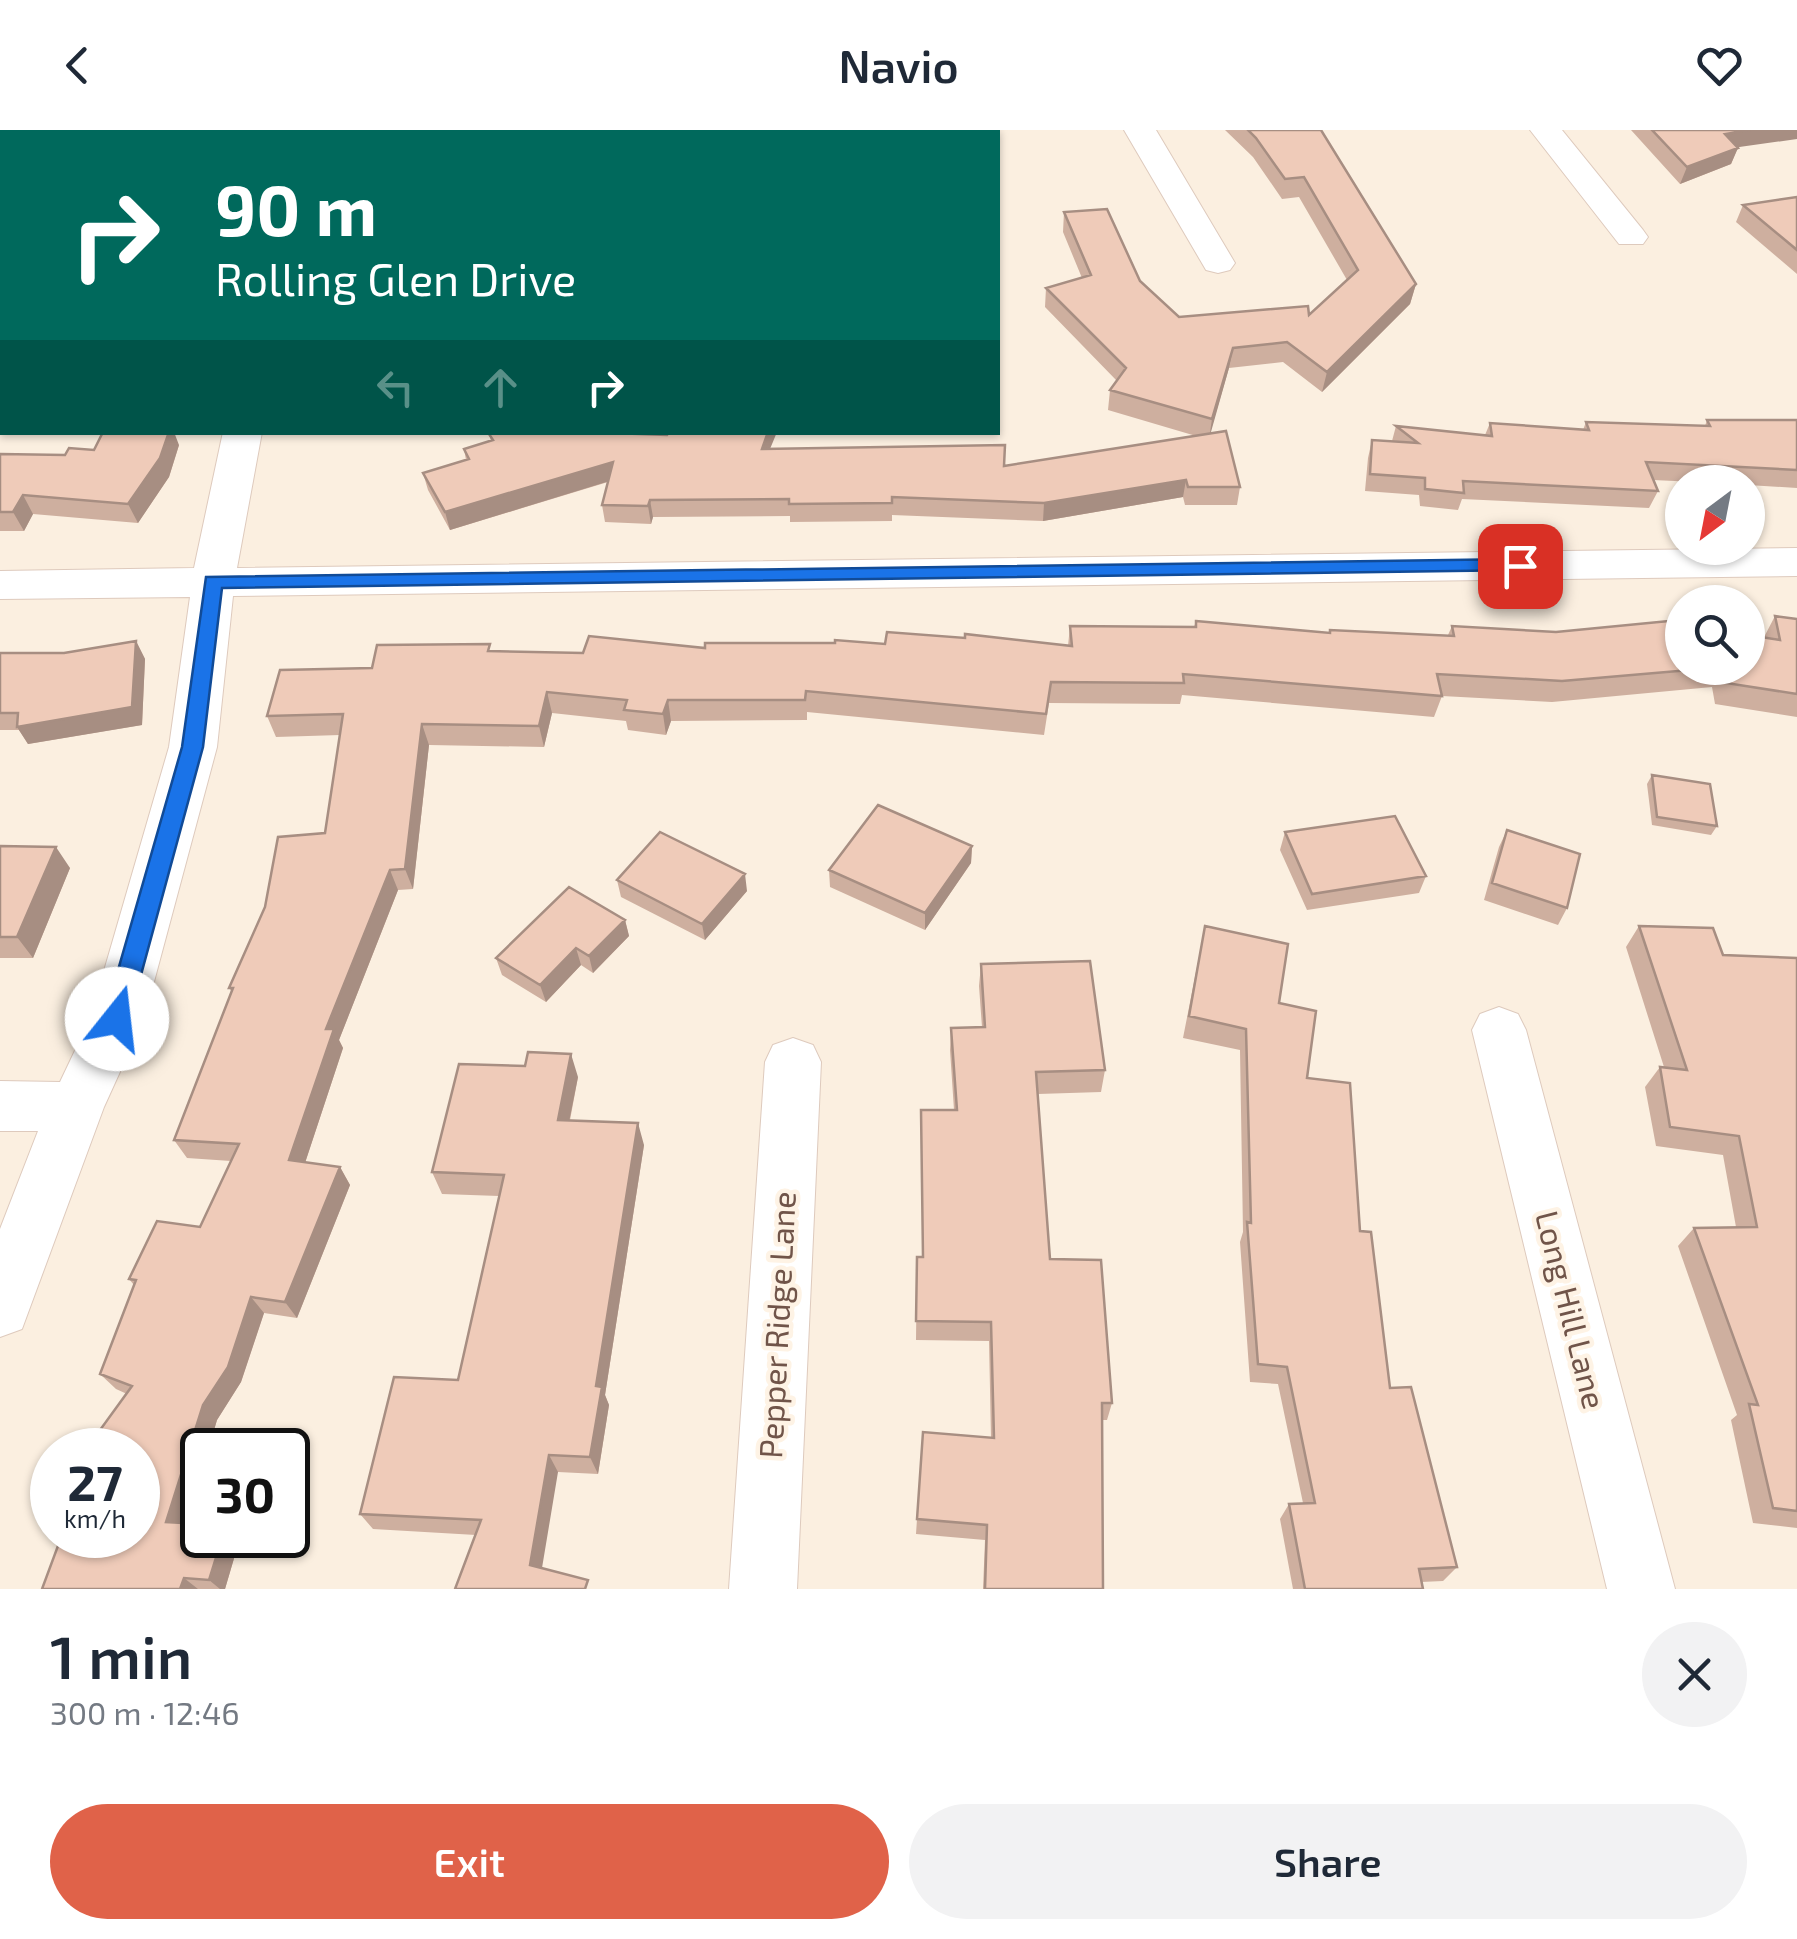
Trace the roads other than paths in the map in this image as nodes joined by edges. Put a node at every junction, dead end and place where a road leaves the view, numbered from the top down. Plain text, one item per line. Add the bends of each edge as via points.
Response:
1 (1140, 130) edge
2 (1546, 130) edge
3 (1632, 237) dead end
4 (1218, 264) dead end
5 (242, 435) edge
6 (1797, 562) edge
7 (213, 582) junction
8 (0, 585) edge
9 (1499, 1030) dead end
10 (793, 1062) dead end
11 (0, 1106) edge
12 (76, 1107) junction
13 (0, 1308) edge
14 (764, 1589) edge
15 (1641, 1589) edge

1 - 4 street
2 - 3 street
5 - 7 street
6 - 7 street
7 - 8 street
7 - 12 street via 193,747 117,1019
9 - 15 street, Long Hill Lane
10 - 14 street, Pepper Ridge Lane
11 - 12 street
12 - 13 street

